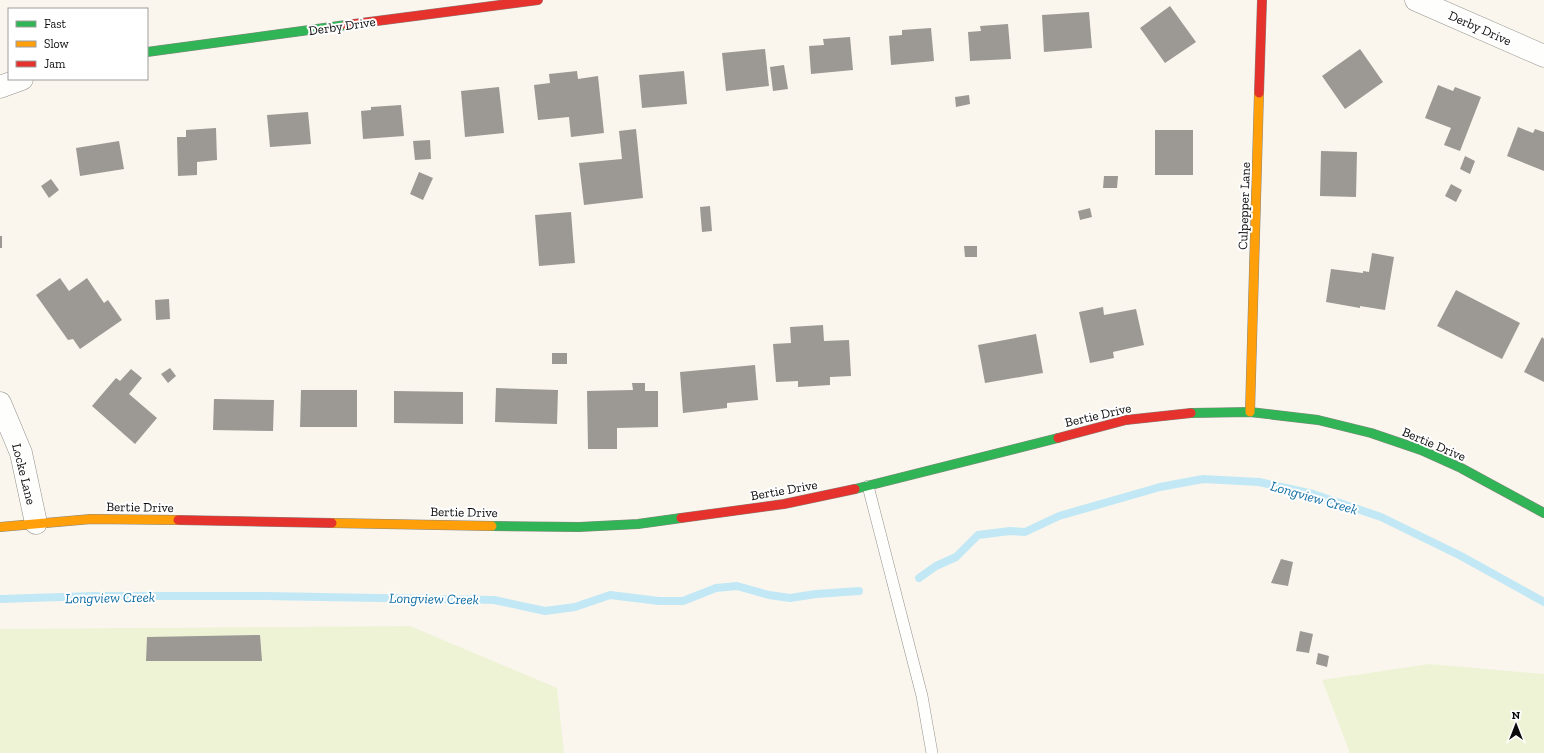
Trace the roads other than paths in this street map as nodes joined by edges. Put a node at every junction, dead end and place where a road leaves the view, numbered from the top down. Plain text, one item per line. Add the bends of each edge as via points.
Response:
1 (538, 0) edge
2 (1262, 0) edge
3 (1416, 0) edge
4 (148, 52) edge
5 (1544, 56) edge
6 (19, 80) edge
7 (0, 87) edge
8 (0, 403) edge
9 (1250, 412) junction
10 (868, 486) junction
11 (1544, 513) edge
12 (36, 523) junction
13 (0, 528) edge
14 (932, 753) edge

1 - 4 street, Derby Drive
2 - 9 street, Culpepper Lane
3 - 5 street, Derby Drive
6 - 7 street
8 - 12 street, Locke Lane via 21,453
9 - 10 street, Bertie Drive via 1181,413 1126,420
9 - 11 street, Bertie Drive via 1318,420 1371,433 1461,468
10 - 12 street, Bertie Drive via 784,504 699,517 579,527 91,519
10 - 14 lane via 922,696
12 - 13 street, Bertie Drive

